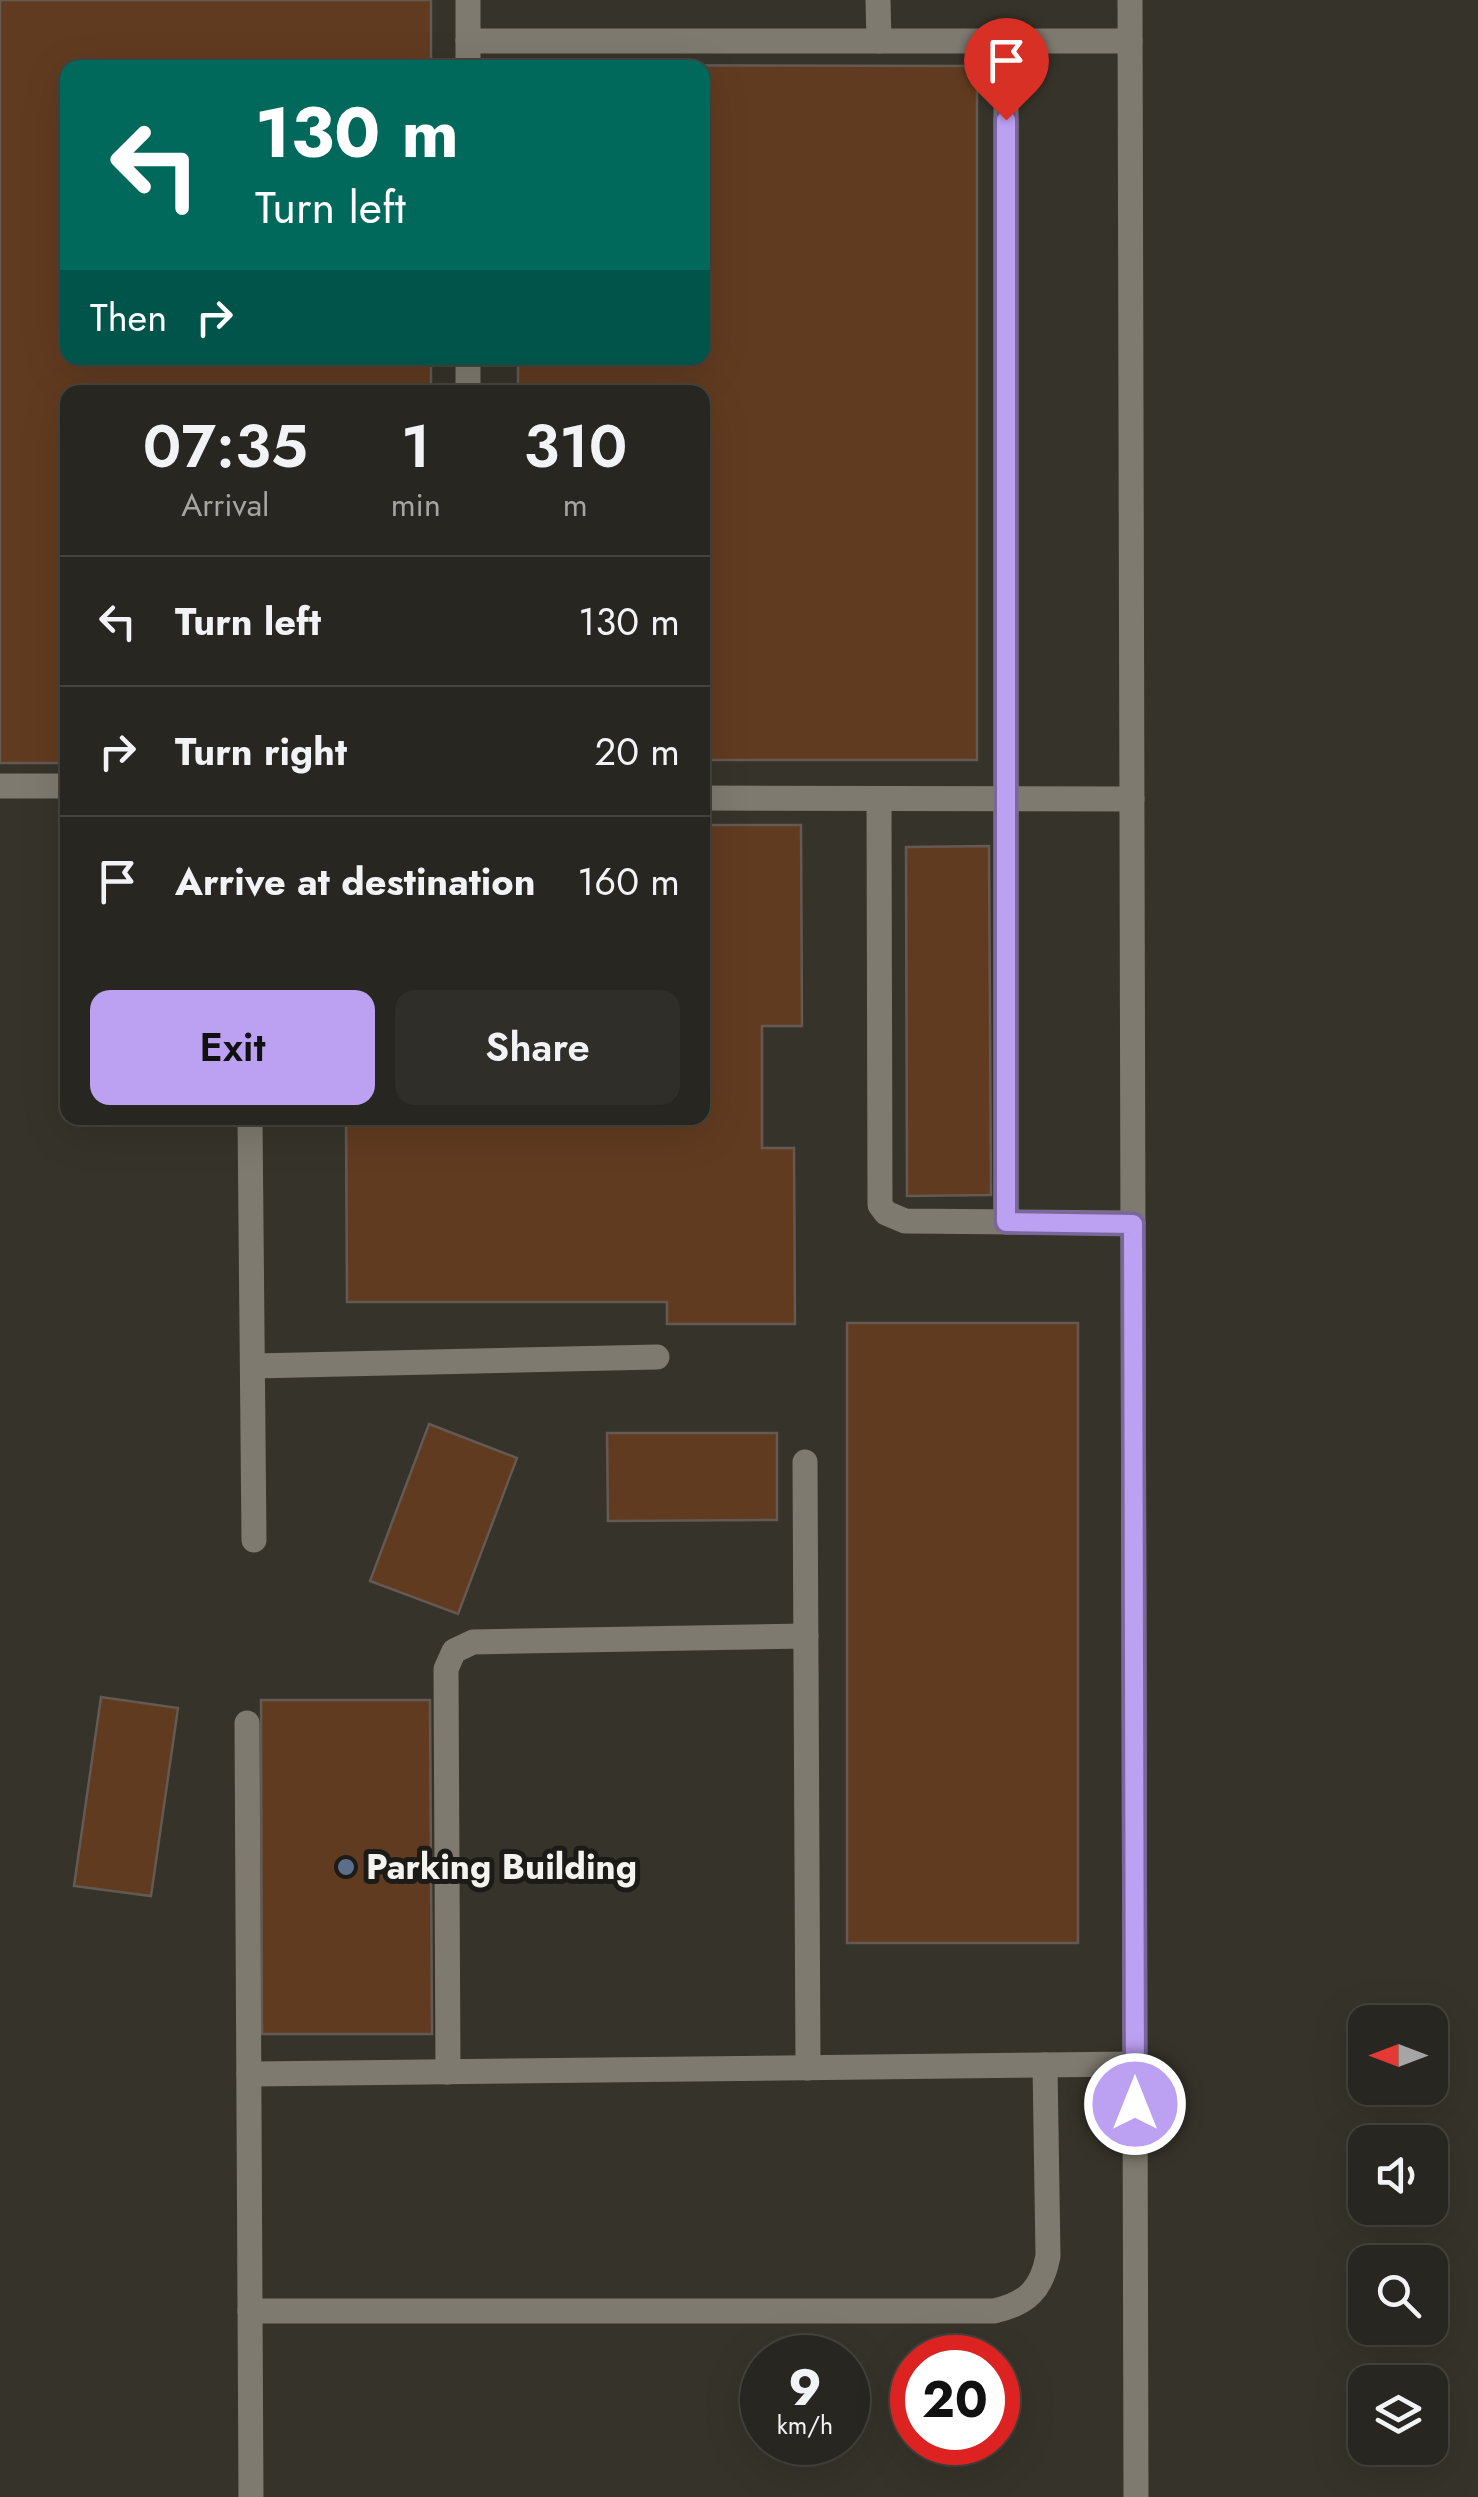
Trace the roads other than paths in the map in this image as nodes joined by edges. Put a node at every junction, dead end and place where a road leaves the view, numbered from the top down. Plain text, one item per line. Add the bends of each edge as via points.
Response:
1 (468, 0) edge
2 (878, 0) edge
3 (1130, 0) edge
4 (468, 40) junction
5 (879, 40) junction
6 (1006, 40) junction
7 (1130, 41) junction
8 (468, 60) edge
9 (0, 786) edge
10 (60, 786) edge
11 (710, 798) edge
12 (879, 799) junction
13 (1005, 799) junction
14 (1132, 799) junction
15 (250, 1125) edge
16 (1006, 1222) junction
17 (1133, 1224) junction
18 (657, 1358) dead end
19 (253, 1366) junction
20 (805, 1462) dead end
21 (254, 1540) dead end
22 (806, 1636) junction
23 (247, 1723) dead end
24 (1135, 2064) junction
25 (1046, 2065) junction
26 (808, 2068) junction
27 (448, 2072) junction
28 (249, 2074) junction
29 (250, 2311) junction
30 (251, 2497) edge
31 (1136, 2497) edge

1 - 4 lane
2 - 5 lane
3 - 7 lane
4 - 5 lane
4 - 8 lane
5 - 6 lane
6 - 7 lane
6 - 13 lane
7 - 14 lane
9 - 10 lane
11 - 12 lane
12 - 13 lane
12 - 16 lane via 880,1205 905,1221
13 - 14 lane
13 - 16 lane
14 - 17 lane
15 - 19 lane
16 - 17 lane
17 - 24 lane
18 - 19 lane
19 - 21 lane
20 - 22 lane
22 - 26 lane
22 - 27 lane via 472,1642 454,1650 446,1669
23 - 28 lane
24 - 25 lane
24 - 31 lane
25 - 26 lane
25 - 29 lane via 1048,2256 1044,2277 1015,2307
26 - 27 lane
27 - 28 lane
28 - 29 lane
29 - 30 lane

